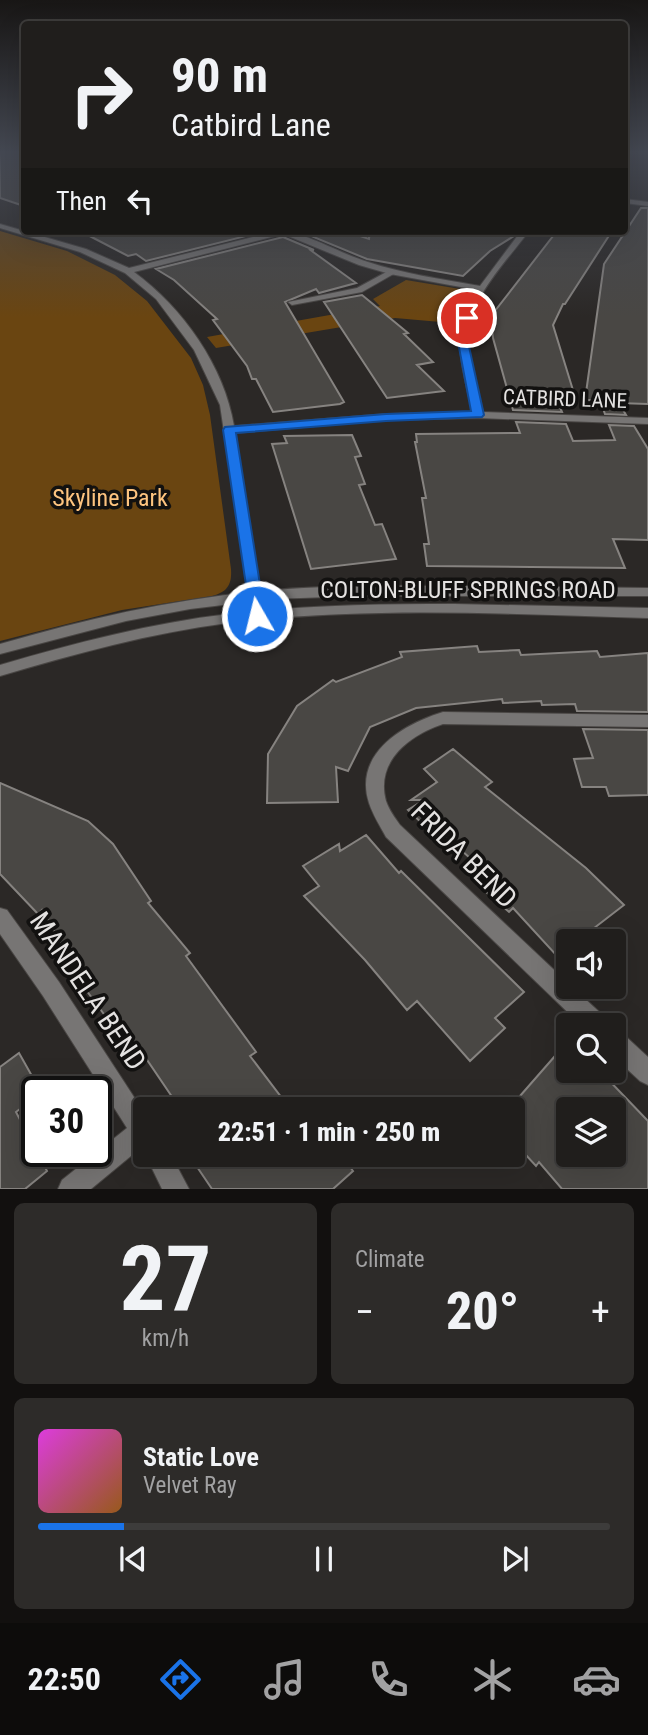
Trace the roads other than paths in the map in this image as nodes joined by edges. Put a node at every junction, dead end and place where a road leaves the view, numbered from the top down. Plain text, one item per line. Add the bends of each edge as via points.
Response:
1 (0, 226) edge
2 (21, 232) edge
3 (32, 235) edge
4 (268, 235) edge
5 (295, 235) edge
6 (522, 235) edge
7 (128, 271) junction
8 (393, 272) junction
9 (483, 289) junction
10 (292, 302) dead end
11 (478, 415) junction
12 (648, 421) edge
13 (230, 430) junction
14 (648, 592) edge
15 (254, 596) junction
16 (648, 612) edge
17 (257, 616) junction
18 (0, 649) edge
19 (0, 671) edge
20 (648, 720) edge
21 (0, 917) edge
22 (584, 1013) edge
23 (626, 1052) edge
24 (648, 1073) edge
25 (133, 1116) edge
26 (133, 1141) edge
27 (163, 1167) edge
28 (71, 1189) edge
29 (176, 1189) edge

1 - 2 street
3 - 7 street
4 - 7 street
5 - 8 street
6 - 9 street
7 - 13 street via 175,317 203,355 217,380
8 - 9 street
8 - 10 street via 359,290
9 - 11 street via 467,318 463,342
11 - 12 street, CATBIRD LANE
11 - 13 street, CATBIRD LANE via 386,417
13 - 15 street
14 - 15 street, COLTON-BLUFF SPRINGS ROAD via 469,590
15 - 17 street
15 - 18 street, COLTON-BLUFF SPRINGS ROAD via 159,610
16 - 17 street, COLTON-BLUFF SPRINGS ROAD via 382,609
17 - 19 street, COLTON-BLUFF SPRINGS ROAD via 75,648
20 - 22 street, FRIDA BEND via 443,718 419,724 402,735 384,752 376,780 379,806 393,831
21 - 25 street, MANDELA BEND
23 - 24 street
26 - 28 street
27 - 29 street

